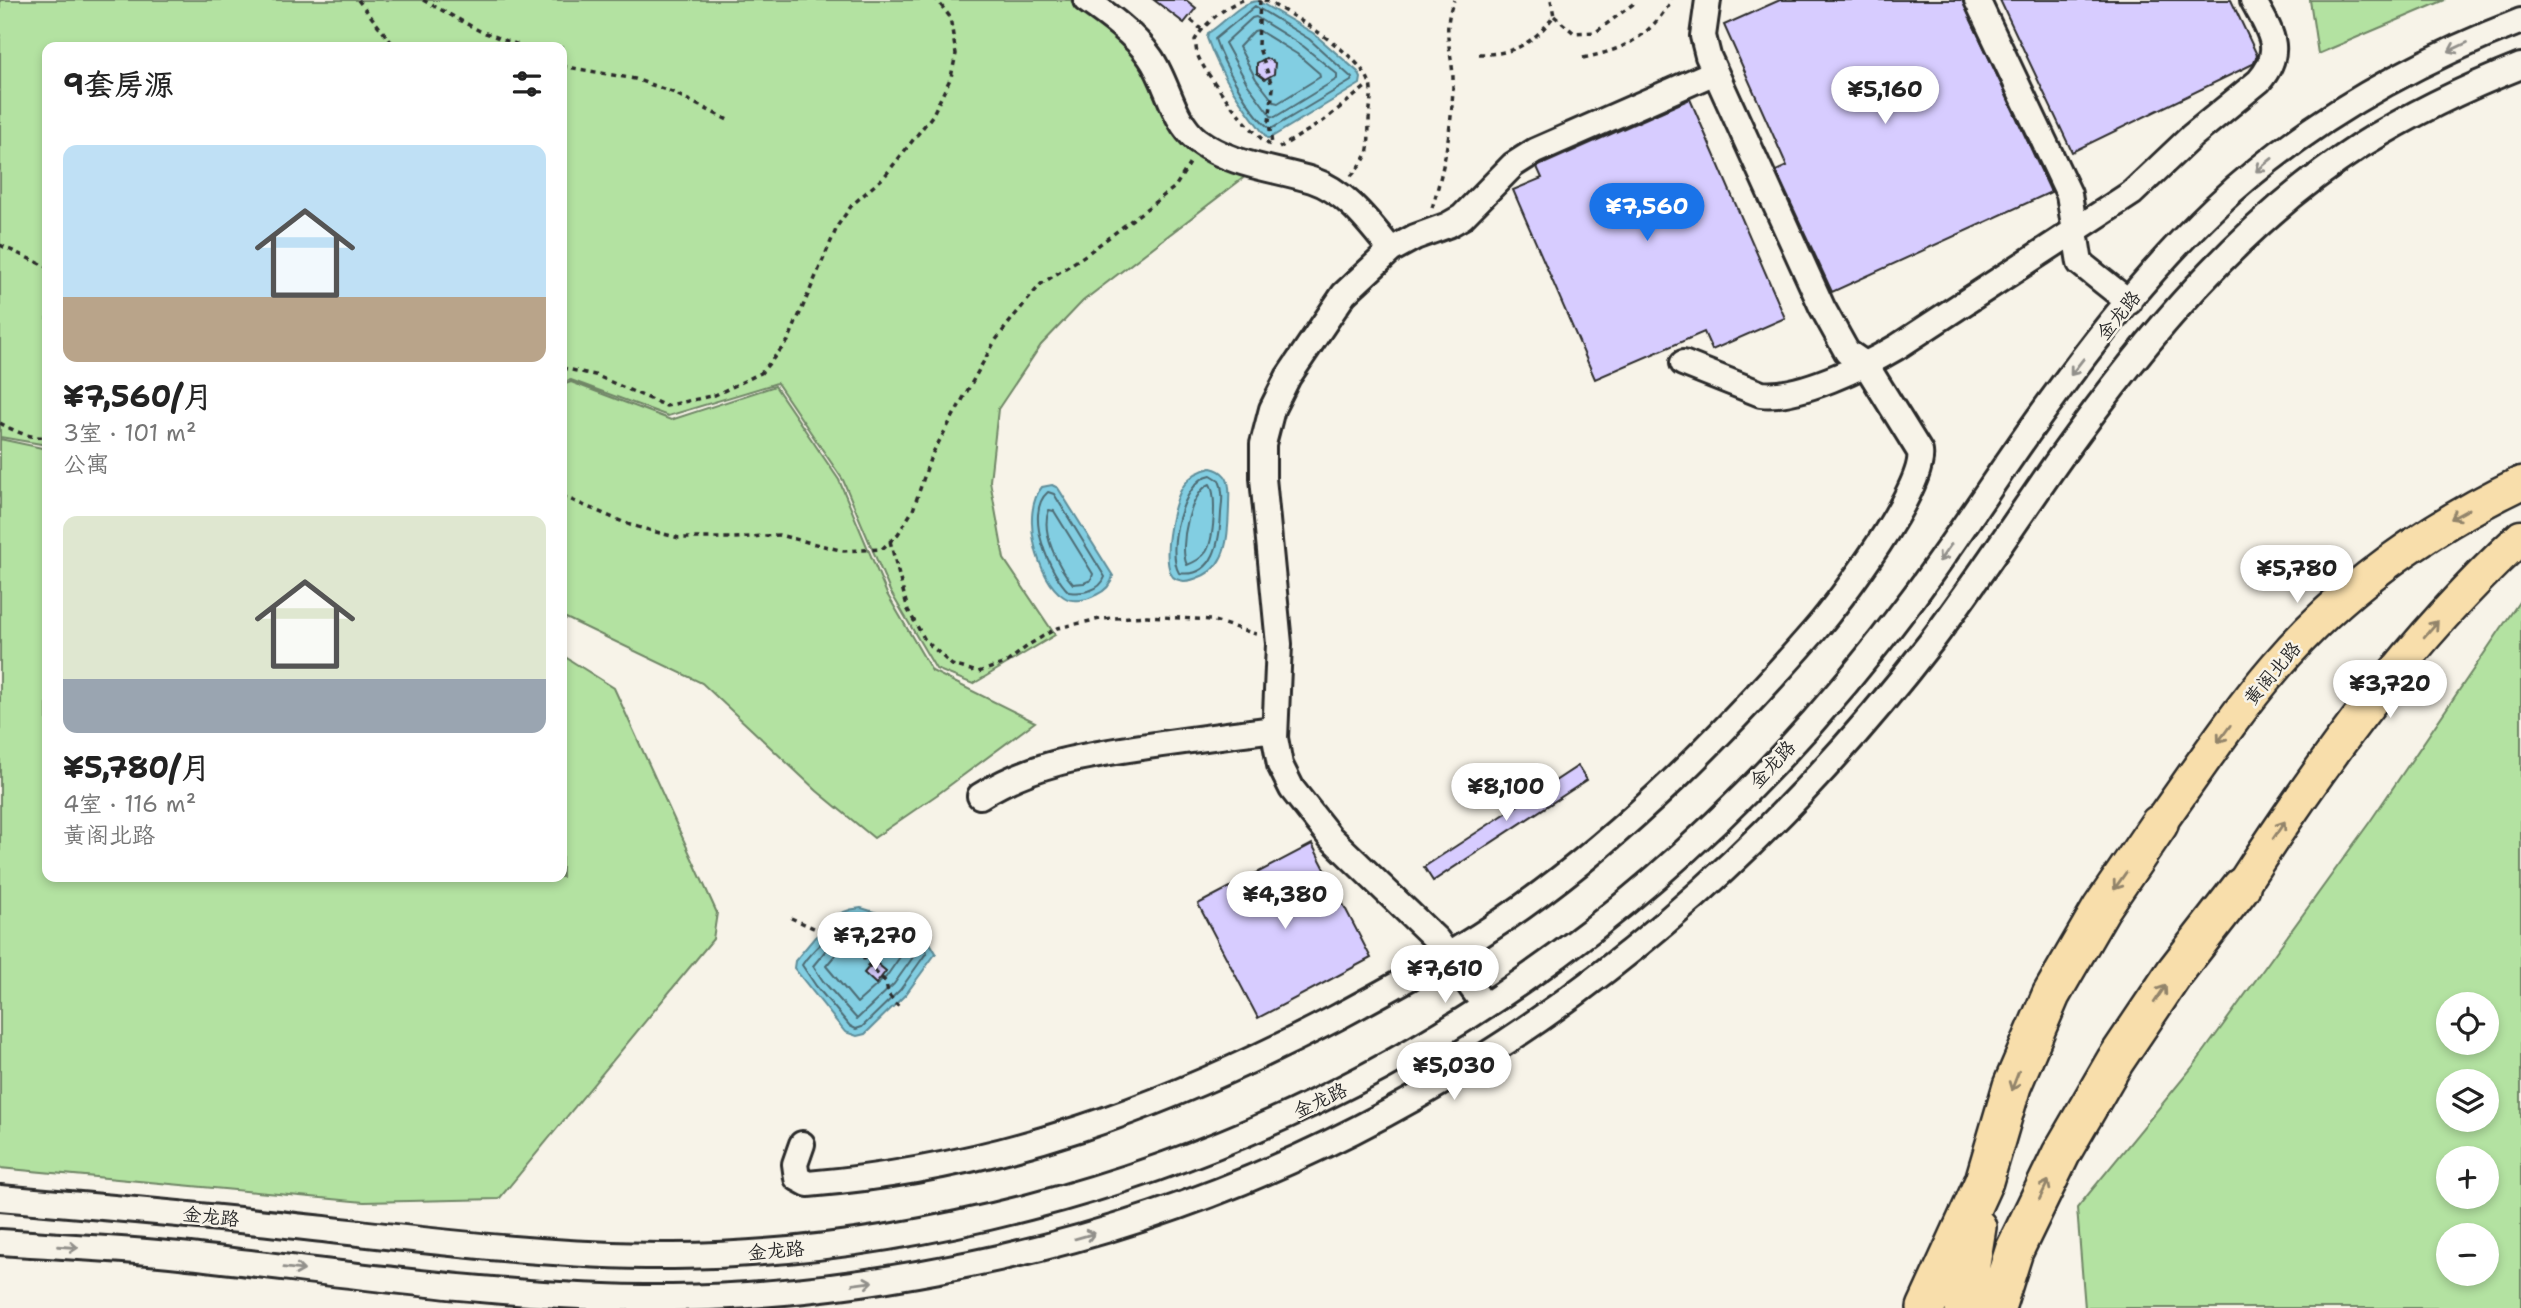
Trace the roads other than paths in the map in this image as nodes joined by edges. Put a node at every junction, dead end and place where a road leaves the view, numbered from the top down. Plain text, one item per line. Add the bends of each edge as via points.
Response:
1 (1086, 0) edge
2 (1708, 0) edge
3 (1977, 0) edge
4 (2253, 0) edge
5 (2521, 21) edge
6 (2521, 66) edge
7 (1716, 72) junction
8 (2074, 231) junction
9 (1391, 250) junction
10 (2129, 302) junction
11 (1683, 363) dead end
12 (1866, 365) junction
13 (2521, 483) edge
14 (2521, 537) edge
15 (1275, 729) junction
16 (980, 796) dead end
17 (2159, 824) joint
18 (2241, 887) joint
19 (1449, 954) junction
20 (1485, 1006) junction
21 (802, 1144) dead end
22 (1984, 1181) junction
23 (0, 1198) edge
24 (0, 1242) edge
25 (2014, 1251) junction
26 (1926, 1308) edge
27 (1964, 1308) edge
28 (1996, 1308) edge
29 (2019, 1308) edge

1 - 9 street via 1150,57 1183,124 1198,140 1249,166 1314,180 1337,193
2 - 7 street via 1703,36
3 - 8 street via 2069,194
4 - 8 street via 2272,36 2273,59 2267,71 2132,193
5 -> 10 street, 金龙路 via 2399,75 2303,135 2215,207
24 -> 6 street via 168,1254 553,1295 739,1296 870,1283 1049,1246 1183,1204 1312,1152 1497,1049 1662,927 1765,832 1902,678 2103,400 2218,264 2298,191 2357,148 2420,111
7 - 9 street via 1535,151 1513,165 1462,217
7 - 12 street via 1822,307 1847,352
8 - 10 street via 2080,263
8 - 12 street
9 - 15 street via 1344,294 1325,319 1288,377 1266,426 1263,478 1279,644
10 -> 20 street, 金龙路 via 2048,404 1911,601 1782,754 1636,895
11 - 12 street via 1774,396
12 - 19 street via 1921,460 1902,503 1859,574 1781,669 1661,792 1523,906
13 -> 17 main road, 黄阁北路 via 2410,546 2365,579 2307,632 2249,699
18 -> 14 main road via 2400,665 2486,568
15 - 16 street via 1080,756 1026,771
15 - 19 street via 1280,765 1308,811
17 -> 22 highway via 2101,909 2051,995 2012,1086
25 -> 18 highway via 2061,1154 2115,1061 2175,972
19 - 20 street
19 - 21 street via 1374,998 1224,1073 1147,1106 1045,1141 896,1175 808,1184 794,1172
20 - 23 street, 金龙路 via 1355,1084 1167,1166 988,1218 863,1241 734,1254 614,1255 444,1243 176,1212
22 - 26 highway
22 - 27 highway
25 - 28 highway
25 - 29 highway

